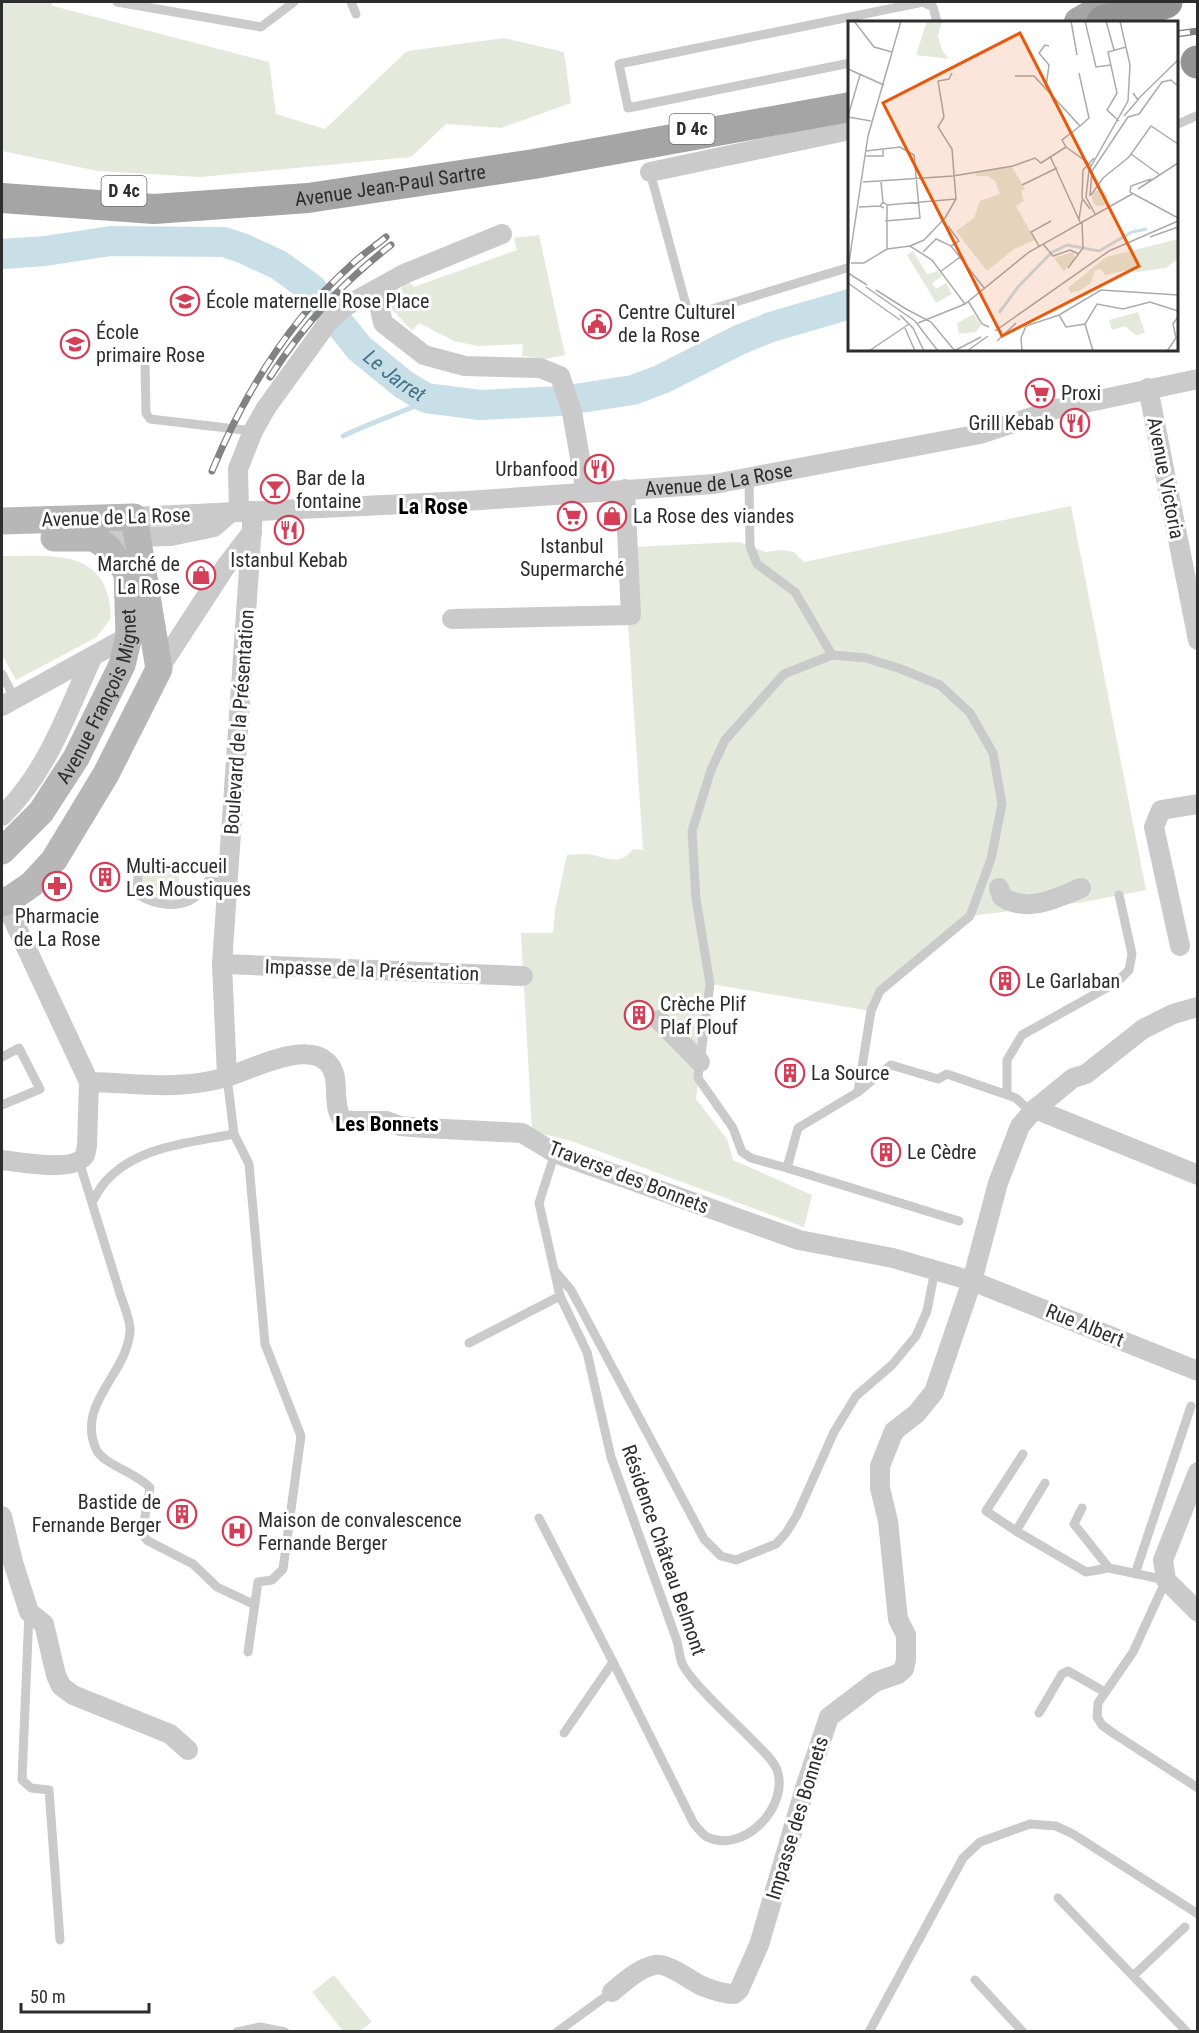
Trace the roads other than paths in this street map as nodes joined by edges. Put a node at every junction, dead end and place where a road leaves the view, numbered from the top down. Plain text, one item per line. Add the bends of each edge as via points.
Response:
1 (117, 2) edge
2 (294, 2) edge
3 (351, 2) edge
4 (1114, 2) edge
5 (1166, 2) edge
6 (356, 14) dead end
7 (937, 21) edge
8 (1081, 21) edge
9 (1106, 21) edge
10 (848, 63) edge
11 (1197, 63) edge
12 (1178, 65) edge
13 (848, 94) edge
14 (848, 107) edge
15 (1197, 115) edge
16 (1178, 124) edge
17 (848, 130) edge
18 (534, 164) junction
19 (650, 172) joint
20 (2, 179) edge
21 (2, 198) edge
22 (247, 202) junction
23 (502, 234) dead end
24 (848, 267) edge
25 (376, 290) junction
26 (144, 364) dead end
27 (1197, 379) edge
28 (1148, 388) junction
29 (253, 431) junction
30 (749, 478) junction
31 (625, 489) junction
32 (586, 493) junction
33 (241, 511) junction
34 (2, 521) edge
35 (131, 527) junction
36 (214, 527) junction
37 (252, 532) junction
38 (171, 536) junction
39 (94, 537) junction
40 (2, 539) edge
41 (239, 549) junction
42 (135, 570) junction
43 (452, 619) dead end
44 (129, 636) junction
45 (1197, 640) edge
46 (832, 655) junction
47 (92, 658) junction
48 (159, 669) junction
49 (2, 674) edge
50 (8, 702) edge
51 (1197, 804) edge
52 (2, 816) edge
53 (2, 851) edge
54 (138, 874) dead end
55 (228, 883) junction
56 (999, 888) dead end
57 (1081, 888) dead end
58 (1119, 895) dead end
59 (6, 909) edge
60 (1180, 946) dead end
61 (222, 964) junction
62 (523, 976) dead end
63 (1197, 1006) edge
64 (659, 1020) dead end
65 (2, 1057) edge
66 (700, 1062) junction
67 (227, 1077) junction
68 (89, 1082) junction
69 (858, 1092) junction
70 (1007, 1095) junction
71 (2, 1105) edge
72 (1033, 1111) junction
73 (234, 1134) junction
74 (555, 1153) junction
75 (2, 1160) edge
76 (79, 1161) junction
77 (787, 1168) junction
78 (1197, 1175) edge
79 (92, 1202) junction
80 (959, 1221) dead end
81 (554, 1269) junction
82 (935, 1270) junction
83 (972, 1281) junction
84 (560, 1296) junction
85 (469, 1343) dead end
86 (1197, 1371) edge
87 (1191, 1406) dead end
88 (1023, 1454) dead end
89 (1197, 1472) edge
90 (1045, 1483) dead end
91 (1082, 1508) dead end
92 (2, 1516) edge
93 (539, 1518) dead end
94 (1016, 1531) junction
95 (1109, 1568) junction
96 (7, 1569) edge
97 (1135, 1574) junction
98 (1166, 1580) junction
99 (255, 1605) junction
100 (29, 1612) junction
101 (1197, 1612) edge
102 (248, 1652) dead end
103 (613, 1662) junction
104 (1105, 1692) junction
105 (1039, 1713) dead end
106 (564, 1733) dead end
107 (188, 1750) dead end
108 (1197, 1788) edge
109 (1058, 1898) dead end
110 (1197, 1914) edge
111 (1185, 1927) dead end
112 (60, 1940) dead end
113 (1133, 1976) junction
114 (975, 1980) dead end
115 (612, 1992) joint
116 (237, 2031) edge
117 (285, 2031) edge
118 (557, 2031) edge
119 (869, 2031) edge
120 (1023, 2031) edge
121 (1187, 2031) edge

1 - 2 lane via 261,27
3 - 6 lane
4 - 8 main road
5 - 9 highway
7 - 10 lane via 933,7 923,2 620,64 628,108
11 - 12 main road
13 - 18 main road, Avenue Jean-Paul Sartre / D 4c
14 - 18 main road, Avenue Jean-Paul Sartre / D 4c
15 - 16 lane
17 - 19 street
18 - 22 main road, Avenue Jean-Paul Sartre / D 4c via 308,198
19 - 24 lane via 689,316
20 - 22 main road, Avenue Jean-Paul Sartre / D 4c
21 - 22 main road, Avenue Jean-Paul Sartre / D 4c via 154,209
23 - 25 street, Boulevard de la Présentation via 404,274
25 - 29 street, Boulevard de la Présentation via 346,306 329,321
25 - 32 street via 383,323 424,355 465,366 540,368 562,383 572,412
26 - 29 lane via 146,413 150,420
27 - 28 street, Avenue de La Rose
28 - 30 street, Avenue de La Rose via 1056,409 980,434
28 - 45 street, Avenue Victoria
29 - 33 street, Boulevard de la Présentation via 238,469
30 - 31 street, Avenue de La Rose
30 - 46 lane via 750,546 757,564 795,592
31 - 32 street, Avenue de La Rose
31 - 43 street via 630,615
32 - 33 street, Avenue de La Rose
33 - 35 street, Avenue de La Rose
33 - 36 street, Avenue de La Rose
33 - 37 street, Boulevard de la Présentation
34 - 35 street, Avenue de La Rose
35 - 38 street, Avenue de La Rose
35 - 39 street, Avenue de La Rose
35 - 42 street, Avenue François Mignet
36 - 38 street, Avenue de La Rose
36 - 41 street, Avenue de La Rose
37 - 41 street, Avenue François Mignet
37 - 55 street, Boulevard de la Présentation
38 - 42 street
39 - 40 street, Avenue de La Rose
39 - 42 street, Avenue de La Rose
41 - 48 street, Avenue François Mignet
42 - 44 street, Avenue François Mignet
42 - 48 street, Avenue François Mignet
44 - 47 street
44 - 53 street, Avenue François Mignet via 122,665 76,758 40,812
46 - 66 lane via 784,674 725,740 711,770 692,831 696,899 710,984
46 - 69 lane via 866,658 940,685 970,713 993,753 1002,804 991,859 970,916 880,991 872,1011
47 - 50 street
47 - 52 street via 45,761 18,801
48 - 59 street, Avenue François Mignet via 106,774 54,860
49 - 50 lane
51 - 60 street via 1161,810 1154,827
54 - 55 lane via 137,894 166,906 198,895 208,881
55 - 61 street, Boulevard de la Présentation
56 - 57 street via 1002,897 1021,905 1050,902
58 - 70 lane via 1132,954 1129,970 1117,982 1022,1035 1007,1060
59 - 68 street
61 - 62 street, Impasse de la Présentation
61 - 67 street, Boulevard de la Présentation
63 - 72 street via 1143,1029
64 - 66 street
65 - 71 lane via 19,1048 40,1089
66 - 77 lane via 698,1078 733,1128 742,1152
67 - 68 street, Traverse des Bonnets via 171,1086
67 - 73 lane
67 - 74 street, Traverse des Bonnets via 294,1054 315,1055 335,1073 337,1112 342,1119 522,1133
68 - 76 street via 87,1146
69 - 70 lane via 891,1065 938,1079 947,1074
69 - 77 lane via 798,1128
70 - 72 lane
72 - 78 street
72 - 83 street via 1020,1126 998,1183
73 - 79 lane via 149,1151 105,1182
73 - 99 lane via 249,1164 265,1344 302,1436 283,1569 272,1580 258,1582
74 - 81 lane, Résidence Château Belmont via 539,1203
74 - 82 street, Traverse des Bonnets via 799,1240
75 - 76 street via 53,1166
76 - 79 lane
77 - 80 lane
79 - 99 lane via 130,1329 121,1363 94,1408 91,1425 96,1451 150,1488 142,1534 148,1541 193,1564 217,1587
81 - 82 lane, Résidence Château Belmont via 571,1290 704,1539 721,1556 736,1560 776,1544 786,1533 834,1432 856,1396 892,1365 916,1336 927,1311
81 - 84 lane, Résidence Château Belmont
82 - 83 street, Traverse des Bonnets
83 - 86 street, Rue Albert
83 - 115 street, Impasse des Bonnets via 934,1392 894,1431 880,1466 898,1618 906,1635 904,1669 875,1682 829,1718 759,1945 739,1990 734,1994 712,1989 664,1965 656,1965 631,1976
84 - 85 lane
84 - 103 lane, Résidence Château Belmont via 587,1352 611,1456 682,1664 778,1772 777,1799 765,1820 750,1834 728,1841 707,1837 694,1824
87 - 97 lane
88 - 94 lane via 986,1511
89 - 98 street via 1163,1560
90 - 94 lane
91 - 95 lane via 1074,1524
92 - 96 street
93 - 103 lane, Résidence Château Belmont
94 - 95 lane via 1086,1572
95 - 97 lane
96 - 100 street
97 - 98 lane
98 - 101 street
98 - 104 lane via 1133,1652
99 - 102 lane
100 - 107 street via 44,1624 61,1686 73,1695 170,1734
100 - 112 lane via 22,1780 31,1788 49,1790
103 - 106 lane
104 - 105 lane via 1068,1671 1062,1674
104 - 108 lane via 1096,1710 1102,1725
109 - 113 lane
110 - 119 lane via 1056,1826 1030,1824 998,1834 980,1842 963,1858
111 - 113 lane
113 - 121 lane
114 - 120 lane
115 - 118 lane
116 - 117 lane via 260,2027

